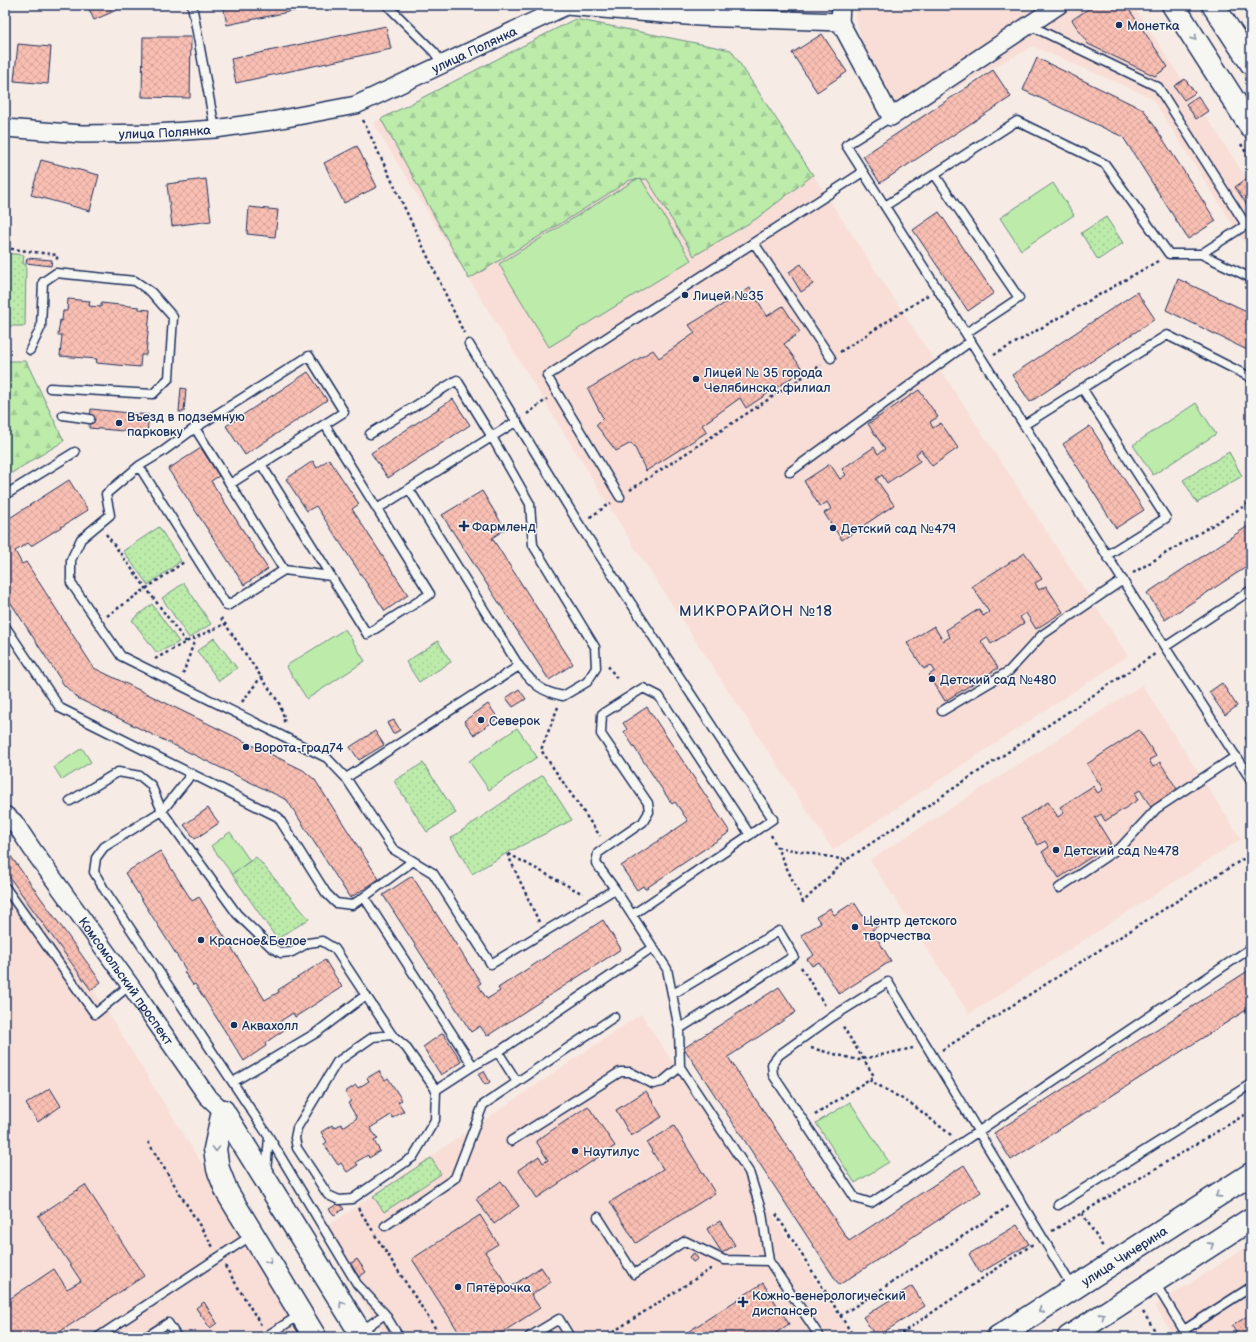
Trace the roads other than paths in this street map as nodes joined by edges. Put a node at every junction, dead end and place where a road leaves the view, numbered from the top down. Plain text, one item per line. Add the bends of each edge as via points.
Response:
1 (192, 5) edge
2 (387, 5) edge
3 (841, 5) edge
4 (1059, 5) edge
5 (1173, 5) edge
6 (1213, 5) edge
7 (566, 6) edge
8 (840, 22) junction
9 (1029, 25) junction
10 (443, 64) junction
11 (1251, 64) edge
12 (1223, 84) junction
13 (891, 117) junction
14 (1251, 127) edge
15 (5, 128) edge
16 (215, 129) junction
17 (863, 172) junction
18 (935, 174) junction
19 (885, 206) junction
20 (754, 243) junction
21 (1201, 254) junction
22 (1251, 278) edge
23 (966, 333) junction
24 (971, 341) junction
25 (469, 344) road end
26 (30, 350) dead end
27 (831, 358) road end
28 (1251, 379) edge
29 (50, 388) dead end
30 (1082, 388) junction
31 (63, 415) dead end
32 (90, 419) dead end
33 (517, 421) junction
34 (325, 424) junction
35 (1024, 425) junction
36 (195, 428) junction
37 (370, 434) dead end
38 (492, 437) junction
39 (75, 452) dead end
40 (261, 464) junction
41 (139, 466) junction
42 (790, 472) dead end
43 (230, 484) junction
44 (409, 489) junction
45 (5, 495) edge
46 (620, 497) road end
47 (378, 509) junction
48 (1107, 555) junction
49 (284, 570) junction
50 (331, 576) junction
51 (1123, 580) junction
52 (1251, 590) edge
53 (5, 626) edge
54 (1165, 647) junction
55 (519, 666) junction
56 (942, 711) dead end
57 (1236, 756) junction
58 (191, 773) junction
59 (346, 778) junction
60 (1251, 780) edge
61 (70, 801) dead end
62 (162, 811) junction
63 (5, 815) edge
64 (750, 834) junction
65 (413, 861) junction
66 (5, 887) edge
67 (1059, 888) dead end
68 (615, 889) junction
69 (364, 897) junction
70 (632, 915) junction
71 (653, 947) junction
72 (1251, 948) edge
73 (130, 985) junction
74 (673, 994) junction
75 (366, 995) junction
76 (614, 1017) dead end
77 (679, 1029) junction
78 (392, 1035) junction
79 (498, 1052) junction
80 (473, 1066) junction
81 (680, 1067) junction
82 (233, 1082) junction
83 (517, 1082) junction
84 (1251, 1084) edge
85 (436, 1090) junction
86 (223, 1111) junction
87 (979, 1131) junction
88 (269, 1137) junction
89 (510, 1141) dead end
90 (1251, 1174) edge
91 (262, 1175) junction
92 (227, 1192) junction
93 (1058, 1205) dead end
94 (598, 1217) dead end
95 (1251, 1219) edge
96 (386, 1226) dead end
97 (252, 1234) junction
98 (770, 1260) junction
99 (1154, 1282) junction
100 (1251, 1287) edge
101 (1074, 1289) junction
102 (301, 1314) junction
103 (385, 1314) junction
104 (1186, 1334) edge
105 (361, 1335) edge
106 (267, 1336) edge
107 (98, 1337) edge
108 (146, 1337) edge
109 (177, 1337) edge
110 (315, 1337) edge
111 (399, 1337) edge
112 (529, 1337) edge
113 (570, 1337) edge
114 (820, 1337) edge
115 (998, 1337) edge
116 (1069, 1337) edge

1 - 16 lane
2 - 10 lane
3 - 8 street
4 - 9 street
5 -> 12 street
6 - 11 street
7 - 8 street, улица Полянка via 698,17
7 - 10 street, улица Полянка
8 - 13 street
9 - 13 street
9 - 21 lane via 1158,87 1246,225
10 - 16 street, улица Полянка via 356,105
11 - 12 street
12 - 14 street
13 - 17 lane via 846,145
15 - 16 street, улица Полянка via 82,134
17 - 19 lane
17 - 20 lane
18 - 19 lane
18 - 21 lane via 1017,121 1105,164 1170,254
18 - 23 lane via 1019,298
19 - 23 lane
20 - 27 lane
20 - 46 lane via 547,376
21 - 22 lane
23 - 24 lane
24 - 35 lane
24 - 42 lane
25 - 33 lane
26 - 29 lane via 41,327 43,282 56,273 135,281 151,292 173,317 169,378 153,394
28 - 30 lane via 1167,335
30 - 35 lane
30 - 48 lane via 1166,518
31 - 32 lane
33 - 38 lane
33 - 64 lane via 579,524 773,819
34 - 36 lane via 344,412 309,356
34 - 40 lane
34 - 47 lane
35 - 48 lane
36 - 41 lane
36 - 43 lane
37 - 38 lane via 457,380
38 - 44 lane
38 - 55 lane via 530,504 533,545 595,647 596,668 587,682 563,696 548,693 533,683
39 - 45 lane
40 - 43 lane
40 - 50 lane
41 - 49 lane via 227,606
41 - 59 lane via 106,494 110,515 81,539 71,560 71,583 121,656 327,758
43 - 49 lane
44 - 47 lane
44 - 55 lane
47 - 50 lane via 430,594 367,634
48 - 51 lane
49 - 50 lane
51 - 54 lane
51 - 56 lane via 1042,635 1008,671
52 - 54 lane
53 - 58 lane via 60,708
54 - 57 lane
55 - 59 lane
57 - 60 lane
57 - 67 lane via 1156,809 1122,846
58 - 62 lane
58 - 69 lane via 278,817 326,893 336,903 352,905
59 - 65 lane via 393,849
61 - 62 lane via 118,772 140,776 151,785
62 - 75 lane via 237,914 271,947 281,953 292,952 308,943 322,941 335,949
62 - 82 lane via 104,847 96,858 94,872
63 - 73 street, Комсомольский проспект via 14,822
64 - 68 lane via 659,696 643,688 602,714 601,734 648,802 649,812 643,822 598,853 596,863
64 - 70 lane
65 - 68 lane via 433,873 491,964
65 - 69 lane
66 - 73 lane via 95,1014
68 - 70 lane
69 - 80 lane
70 - 71 lane
71 - 74 lane via 667,969
71 - 79 lane
72 - 87 lane
73 - 86 street, Комсомольский проспект via 206,1096
74 - 77 lane
74 - 77 lane via 779,931 794,956
75 - 78 lane
75 - 82 lane via 316,1033
76 - 83 lane
77 - 81 lane
78 - 85 lane via 405,1046
78 - 85 lane via 373,1037 336,1062 297,1128 297,1148 328,1195 339,1200 352,1199 413,1157 435,1120
79 - 80 lane
79 - 83 lane
80 - 85 lane
81 - 89 lane via 662,1082 653,1084 630,1072 620,1072
81 - 98 lane via 749,1172 762,1213
82 - 88 lane
83 - 96 lane via 483,1105 455,1178
84 - 93 lane
86 - 91 street, Комсомольский проспект
86 -> 92 street via 215,1148 218,1169
87 - 87 lane via 888,982 834,1016 779,1055 772,1064 773,1075 855,1198 870,1203
87 - 101 lane
88 - 91 lane
88 - 103 lane via 357,1284
90 -> 101 street, улица Чичерина
91 - 92 street via 250,1165 244,1164 234,1168 227,1178
105 -> 91 street, Комсомольский проспект
92 - 97 street
94 - 98 lane via 634,1274 685,1241 724,1260
99 -> 95 street
97 -> 102 street
97 - 107 lane
98 - 114 lane
99 - 104 lane
116 -> 99 street
100 - 104 lane
101 -> 115 street, улица Чичерина
102 - 106 lane
102 - 110 street
103 - 105 lane
103 - 111 lane
108 - 109 lane via 168,1323
112 - 113 lane via 559,1319

